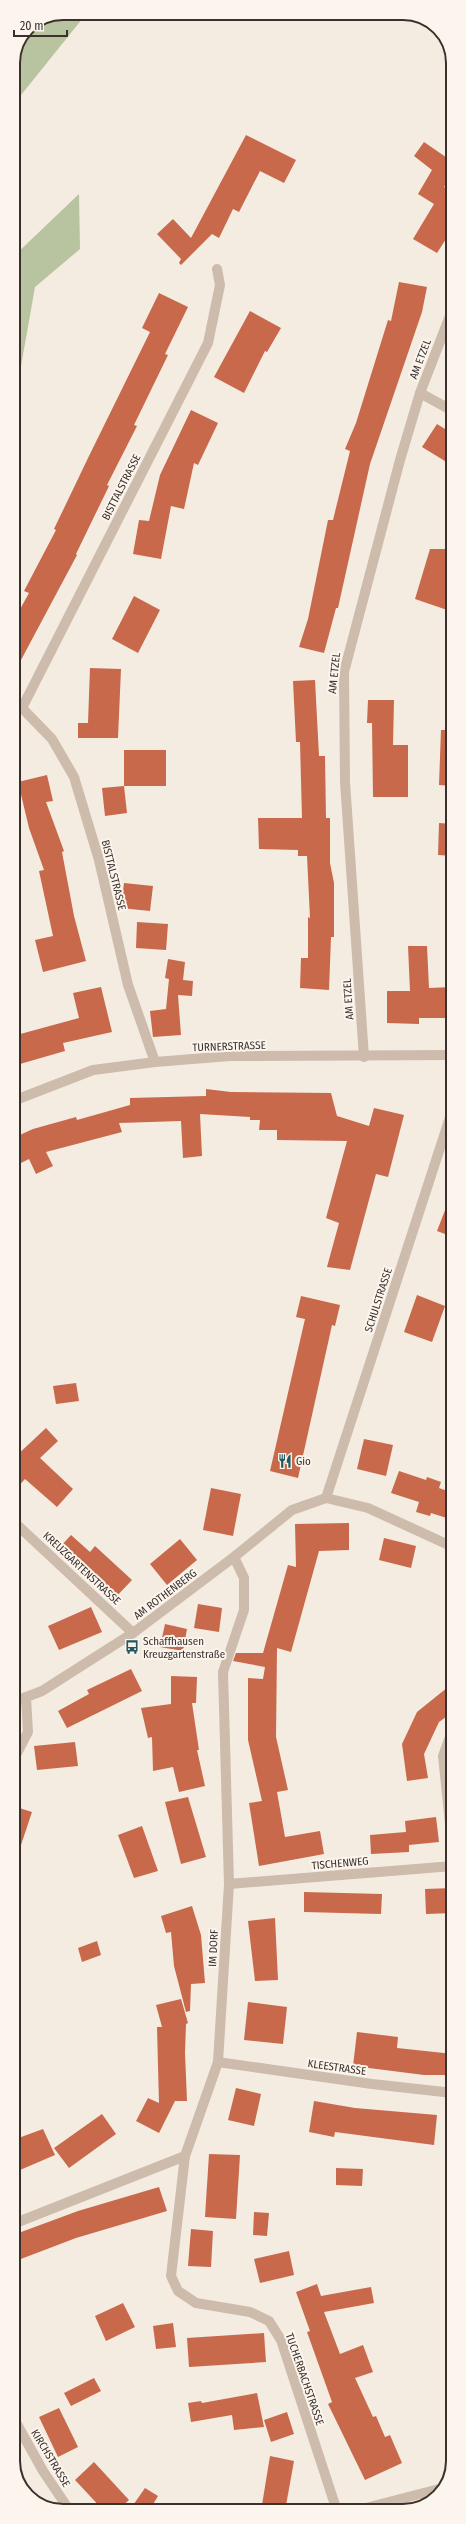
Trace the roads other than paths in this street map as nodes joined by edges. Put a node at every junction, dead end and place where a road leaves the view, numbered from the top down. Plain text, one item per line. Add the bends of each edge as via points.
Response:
1 (217, 269) dead end
2 (446, 326) edge
3 (420, 393) junction
4 (446, 407) edge
5 (22, 708) joint
6 (446, 1055) edge
7 (364, 1057) junction
8 (155, 1062) junction
9 (20, 1098) edge
10 (446, 1129) edge
11 (326, 1498) junction
12 (20, 1528) edge
13 (446, 1544) edge
14 (234, 1557) junction
15 (133, 1633) junction
16 (26, 1698) junction
17 (20, 1700) edge
18 (20, 1747) edge
19 (446, 1750) edge
20 (446, 1777) edge
21 (446, 1867) edge
22 (229, 1884) junction
23 (218, 2062) junction
24 (446, 2092) edge
25 (185, 2156) junction
26 (20, 2221) edge
27 (20, 2430) edge
28 (434, 2490) edge
29 (65, 2504) edge
30 (334, 2504) edge
31 (381, 2504) edge

1 - 5 street, BISTTALSTRASSE via 220,285 208,343
2 - 3 street, AM ETZEL
3 - 4 street
3 - 7 street, AM ETZEL via 347,652 342,685 345,782
5 - 8 street, BISTTALSTRASSE via 52,739 74,777 99,860 128,985
6 - 7 street, TURNERSTRASSE
7 - 8 street, TURNERSTRASSE via 230,1056
8 - 9 street, TURNERSTRASSE via 93,1070
10 - 11 street, SCHULSTRASSE
11 - 13 street via 368,1508
11 - 14 street, AM ROTHENBERG via 292,1510
12 - 15 street, KREUZGARTENSTRASSE
14 - 15 street, AM ROTHENBERG
14 - 22 street, IM DORF via 244,1578 244,1610 223,1672
15 - 16 street, AM ROTHENBERG via 42,1691
16 - 17 street, AM ROTHENBERG
16 - 18 street via 28,1732
19 - 20 street
21 - 22 street, TISCHENWEG
22 - 23 street, IM DORF
23 - 24 street, KLEESTRASSE
23 - 25 street, IM DORF
25 - 26 street
25 - 30 street, TUCHERBACHSTRASSE via 171,2276 178,2291 196,2303 250,2312 269,2321 281,2340
27 - 29 street, KIRCHSTRASSE
28 - 31 street

